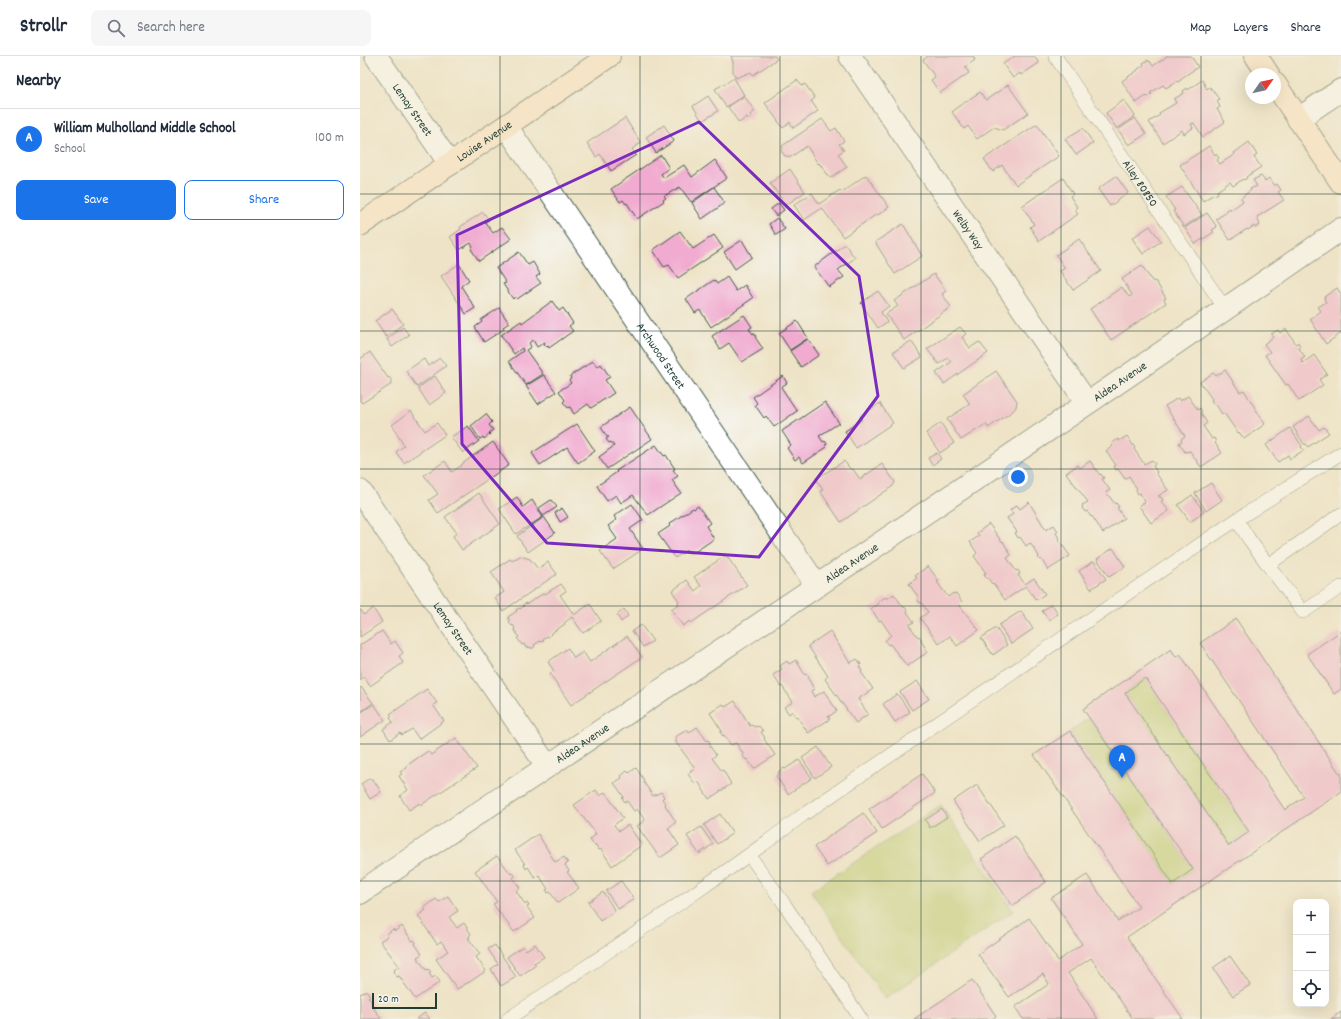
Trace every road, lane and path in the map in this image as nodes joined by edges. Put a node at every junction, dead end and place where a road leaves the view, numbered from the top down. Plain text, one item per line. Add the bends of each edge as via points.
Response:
1 (376, 56) edge
2 (608, 56) edge
3 (850, 56) edge
4 (1055, 56) edge
5 (1256, 56) edge
6 (1264, 68) edge
7 (1341, 90) edge
8 (1281, 93) edge
9 (1298, 118) junction
10 (506, 126) junction
11 (450, 164) junction
12 (1341, 182) edge
13 (360, 225) edge
14 (1341, 229) edge
15 (1226, 310) junction
16 (1087, 403) junction
17 (1341, 453) edge
18 (360, 491) edge
19 (1341, 514) edge
20 (1237, 520) junction
21 (1268, 565) junction
22 (817, 586) junction
23 (1341, 587) edge
24 (547, 766) junction
25 (750, 856) junction
26 (360, 893) edge
27 (508, 1019) edge
28 (861, 1019) edge

1 - 11 street, Lemay Street
2 - 10 main road, Louise Avenue
3 - 16 street, Welby Way
4 - 15 lane, Alley 80850
5 - 6 main road
7 - 9 street
8 - 9 main road
9 - 12 main road
10 - 11 main road, Louise Avenue
10 - 22 street, Archwood Street
11 - 13 main road, Louise Avenue
14 - 15 street, Aldea Avenue
15 - 16 street, Aldea Avenue
16 - 22 street, Aldea Avenue
17 - 20 lane
18 - 24 street, Lemay Street
19 - 21 lane
20 - 21 lane
20 - 25 lane via 842,788
21 - 23 lane via 1303,612
22 - 24 street, Aldea Avenue
24 - 26 street, Aldea Avenue
25 - 27 lane
25 - 28 lane

